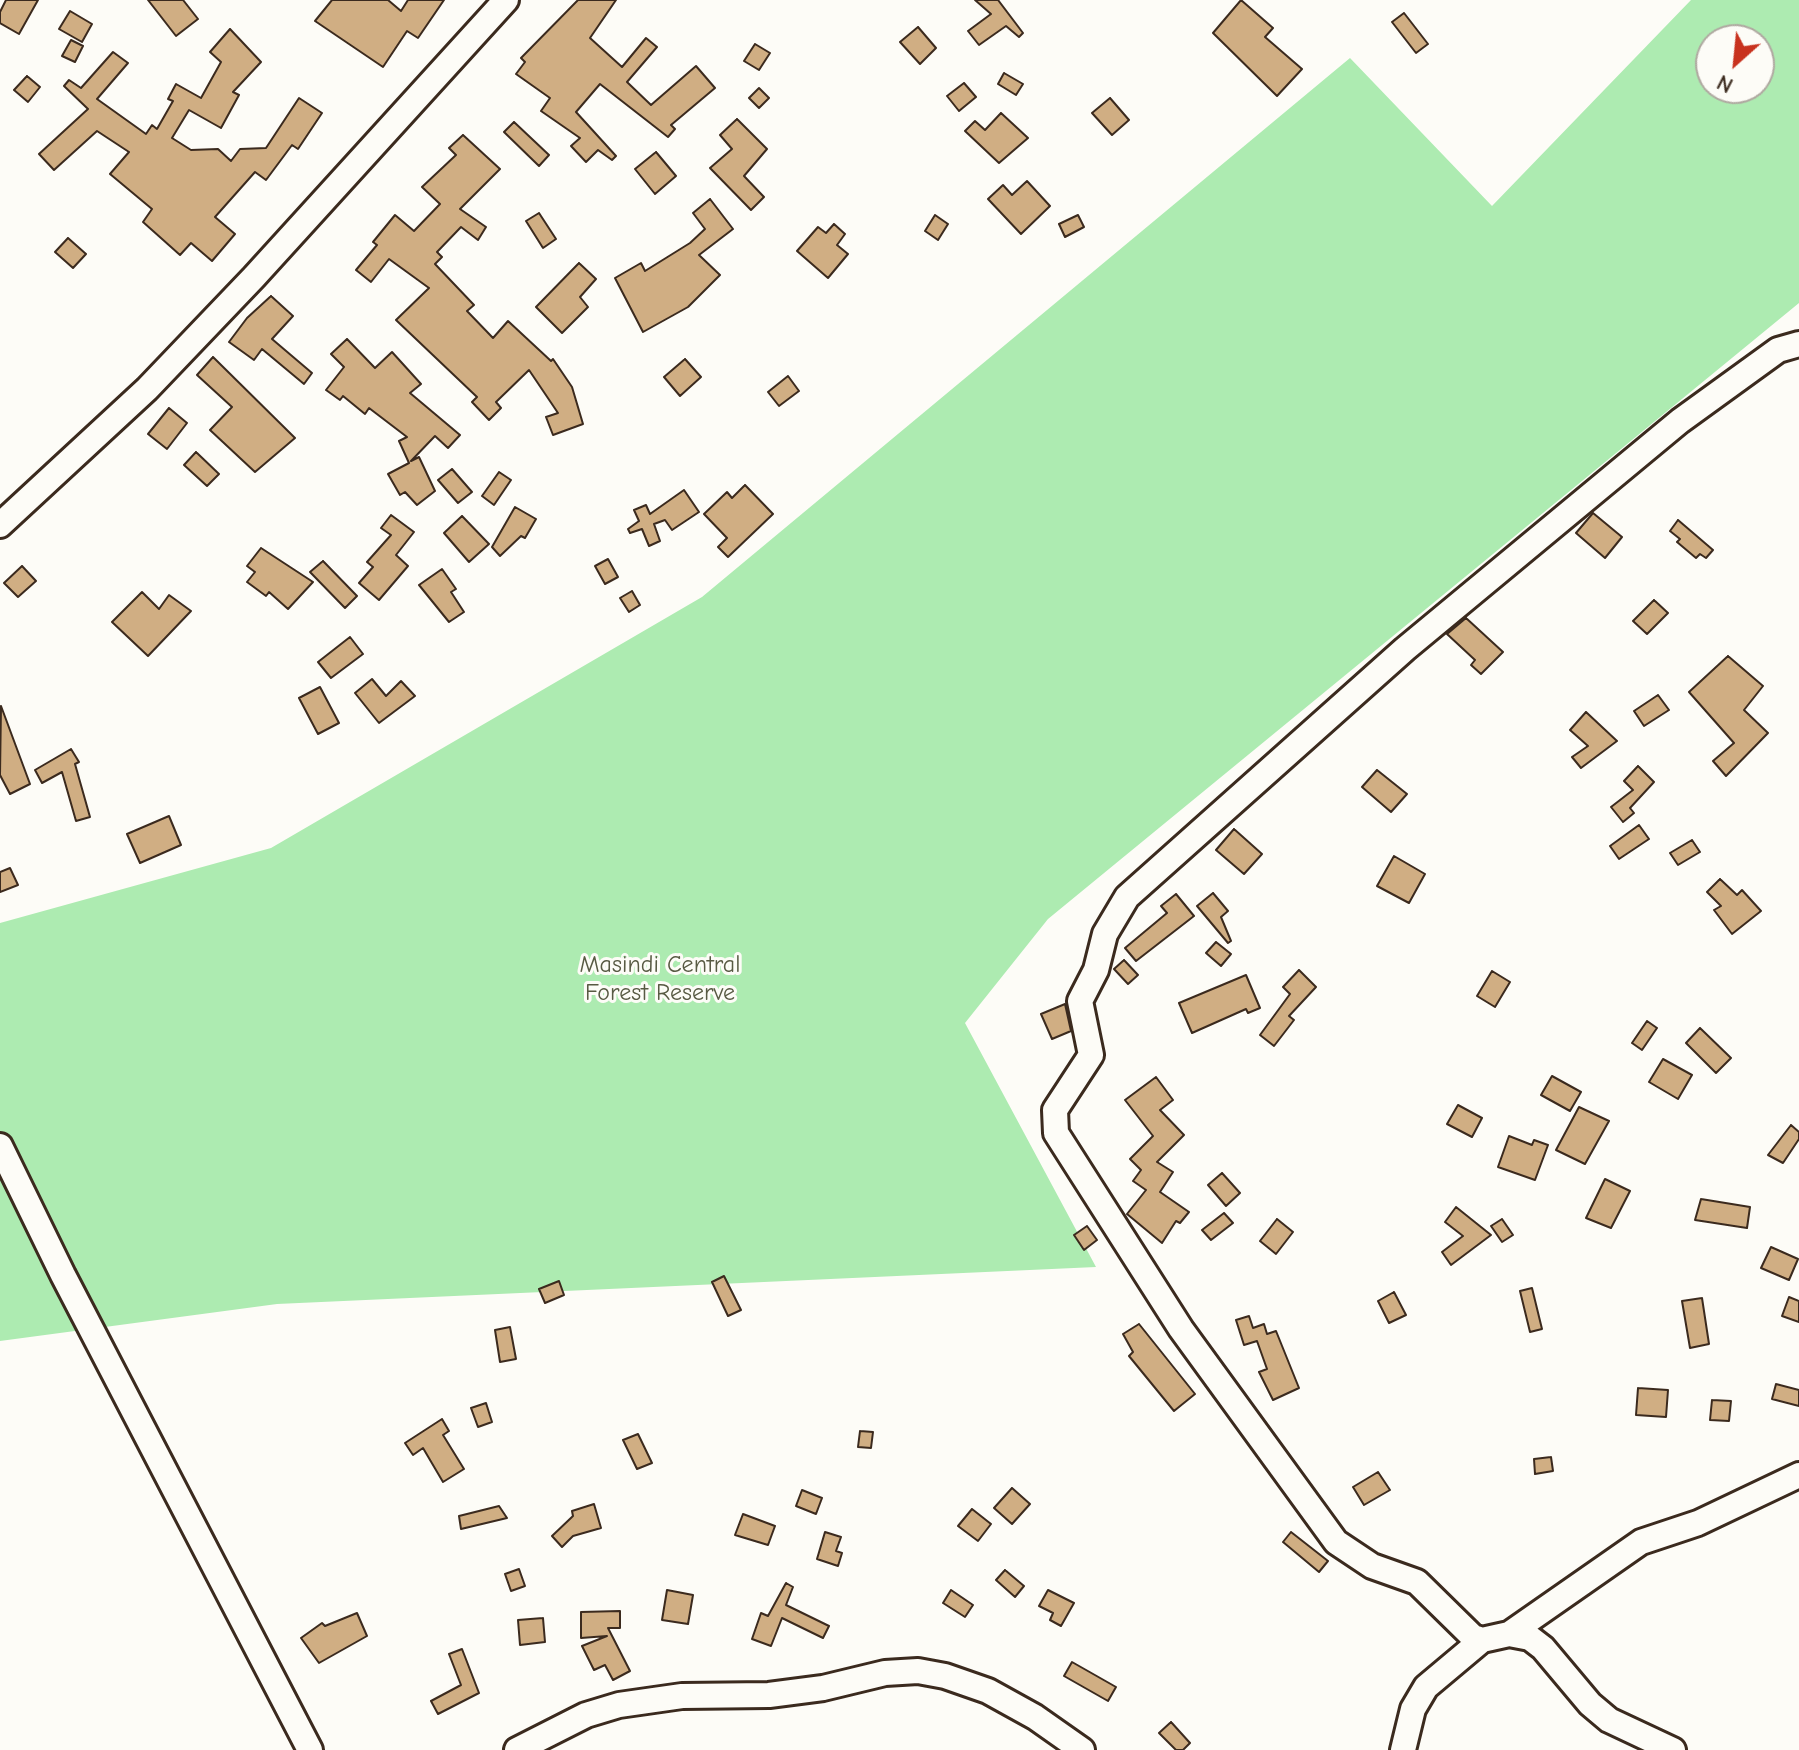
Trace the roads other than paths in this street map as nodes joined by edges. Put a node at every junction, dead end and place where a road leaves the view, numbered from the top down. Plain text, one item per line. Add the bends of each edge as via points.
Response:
1 (506, 0) edge
2 (1799, 344) edge
3 (4, 521) edge
4 (0, 1146) edge
5 (1799, 1475) edge
6 (1509, 1634) junction
7 (1482, 1640) junction
8 (310, 1750) edge
9 (517, 1750) edge
10 (1082, 1750) edge
11 (1403, 1750) edge
12 (1673, 1750) edge

1 - 3 street via 168,367
2 - 7 street via 1778,350 1680,421 1236,796 1127,897 1105,934 1096,970 1080,1001 1091,1055 1055,1110 1056,1133 1073,1162 1181,1329 1336,1542 1372,1566 1417,1582
4 - 8 street
5 - 6 street via 1698,1523 1641,1542
6 - 7 street
6 - 12 street via 1530,1638 1543,1648 1609,1720
7 - 11 street via 1426,1687 1413,1709
9 - 10 street via 586,1715 619,1705 682,1696 769,1695 918,1671 988,1691

